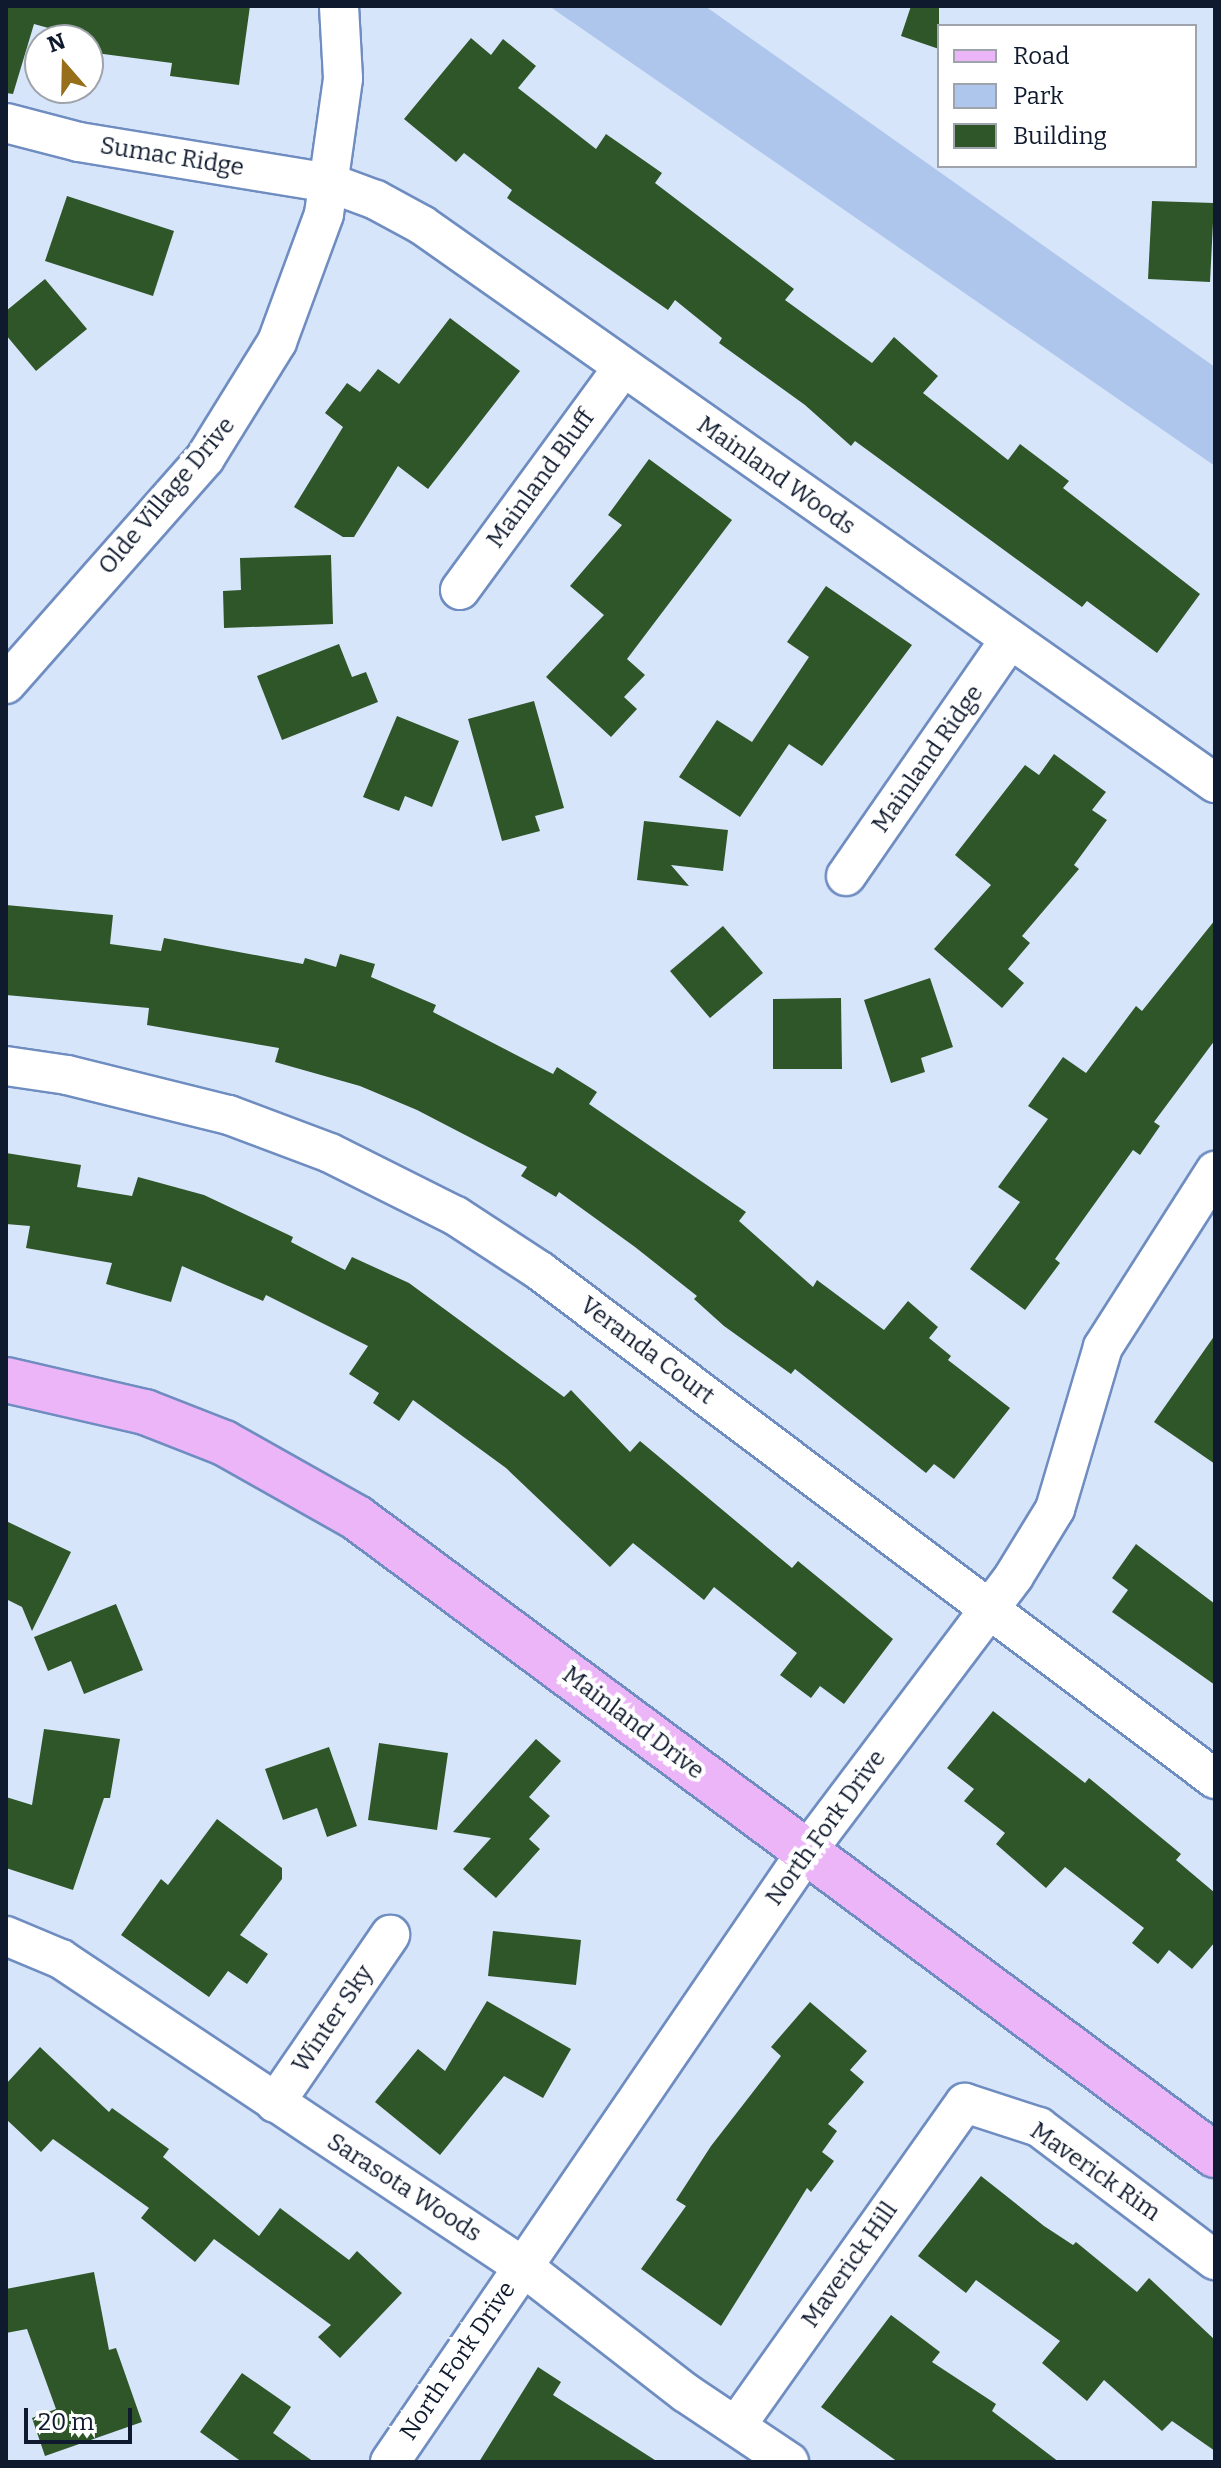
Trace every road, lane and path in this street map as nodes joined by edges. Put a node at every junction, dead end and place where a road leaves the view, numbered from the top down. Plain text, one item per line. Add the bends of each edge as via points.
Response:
1 (339, 6) edge
2 (9, 135) edge
3 (330, 183) junction
4 (623, 367) junction
5 (460, 590) dead end
6 (1009, 641) junction
7 (6, 684) edge
8 (1213, 777) edge
9 (846, 876) dead end
10 (6, 1066) edge
11 (1215, 1171) edge
12 (6, 1380) edge
13 (989, 1609) junction
14 (1215, 1779) edge
15 (807, 1851) junction
16 (390, 1935) dead end
17 (6, 1936) edge
18 (275, 2103) junction
19 (965, 2103) joint
20 (1215, 2155) edge
21 (1215, 2260) edge
22 (522, 2266) junction
23 (736, 2426) junction
24 (390, 2462) edge
25 (789, 2462) edge

1 - 3 street, Olde Village Drive via 343,78
2 - 3 street, Sumac Ridge
3 - 4 street, Mainland Woods via 422,225
3 - 7 street, Olde Village Drive via 304,279 244,402 205,458
4 - 5 street, Mainland Bluff
4 - 6 street, Mainland Woods
6 - 8 street, Mainland Woods
6 - 9 street, Mainland Ridge
10 - 13 street, Veranda Court via 67,1075 229,1115 373,1172 456,1216 540,1271
11 - 13 street, North Fork Drive via 1109,1336 1055,1509
12 - 15 main road, Mainland Drive via 145,1412 224,1443 303,1485 357,1518
13 - 14 street, Veranda Court
13 - 15 street, North Fork Drive
15 - 20 main road, Mainland Drive
15 - 22 street, North Fork Drive
16 - 18 street, Winter Sky
17 - 18 street, Sarasota Woods via 61,1959
18 - 22 street, Sarasota Woods
19 - 21 street, Maverick Rim via 1039,2127
19 - 23 street, Maverick Hill
22 - 23 street, Sarasota Woods
22 - 24 street, North Fork Drive
23 - 25 street, Sarasota Woods

